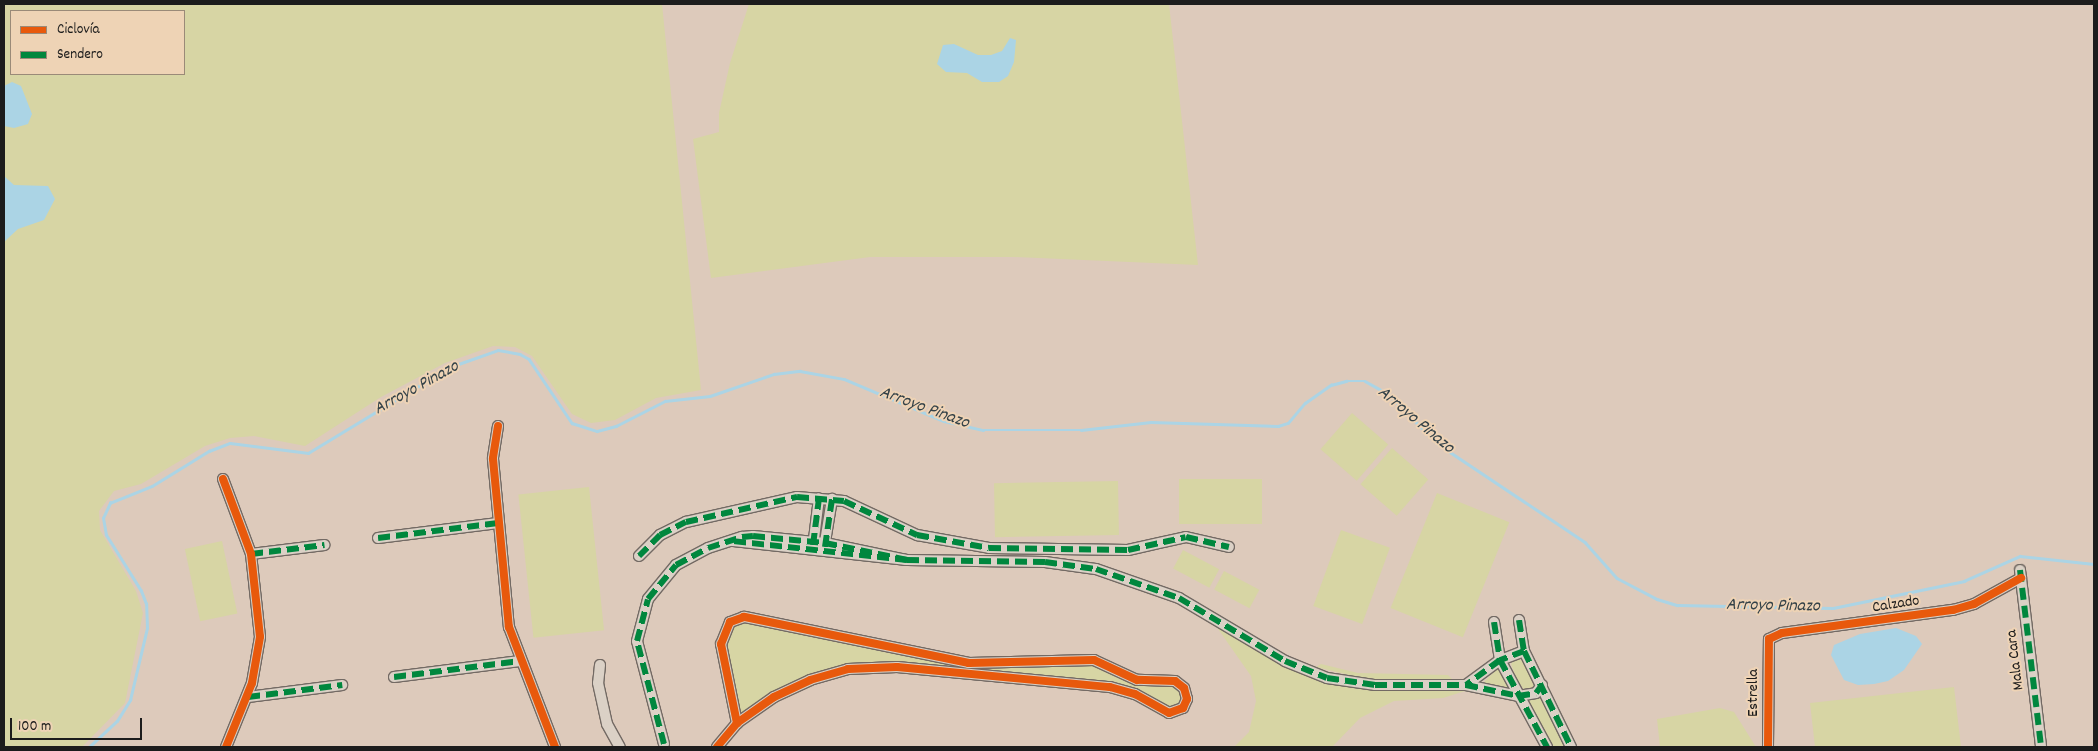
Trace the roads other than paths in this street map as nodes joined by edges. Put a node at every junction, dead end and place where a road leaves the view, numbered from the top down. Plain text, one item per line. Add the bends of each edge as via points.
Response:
1 (498, 426) dead end
2 (223, 479) dead end
3 (819, 498) junction
4 (832, 499) junction
5 (498, 523) junction
6 (378, 538) dead end
7 (324, 545) dead end
8 (813, 545) junction
9 (825, 547) junction
10 (1229, 548) dead end
11 (251, 554) junction
12 (638, 556) dead end
13 (2021, 574) joint
14 (1519, 620) dead end
15 (1494, 622) dead end
16 (1769, 639) joint
17 (1524, 651) junction
18 (1500, 660) junction
19 (520, 661) junction
20 (969, 663) junction
21 (600, 665) dead end
22 (967, 675) junction
23 (394, 677) dead end
24 (342, 685) dead end
25 (1466, 685) junction
26 (1542, 685) junction
27 (1518, 696) junction
28 (248, 697) junction
29 (737, 723) junction
30 (665, 746) edge
31 (226, 747) edge
32 (555, 747) edge
33 (620, 747) edge
34 (717, 747) edge
35 (1547, 747) edge
36 (1571, 747) edge
37 (1768, 747) edge
38 (2042, 747) edge

1 - 5 street via 493,459
2 - 11 street
3 - 4 street
3 - 8 street
3 - 12 street via 778,499 686,522 660,535
4 - 9 street
4 - 10 street via 854,504 917,535 989,548 1128,550 1175,537 1199,538
5 - 6 street
5 - 19 street via 509,627
7 - 11 street
8 - 9 street
8 - 30 street via 753,536 731,541 696,553 676,565 653,590 642,612 638,652
9 - 25 street via 907,560 1045,562 1096,569 1179,598 1285,661 1327,678 1375,685
11 - 28 street via 260,637
13 - 16 street, Calzado via 1974,604 1954,610 1782,633
13 - 38 street, Mala Cara
14 - 17 street
15 - 18 street
16 - 37 street, Estrella
17 - 18 street
17 - 26 street
18 - 25 street
18 - 27 street
19 - 23 street
19 - 32 street
20 - 22 street
20 - 22 street via 1094,660 1137,680 1175,681 1184,688 1187,699 1183,708 1169,713 1125,690
20 - 29 street via 754,618 736,619 726,627 721,644
21 - 33 street via 598,683 606,724
22 - 29 street via 898,667 848,669 791,688
24 - 28 street
25 - 27 street
26 - 27 street via 1536,693
26 - 36 street
27 - 35 street
28 - 31 street
29 - 34 street

